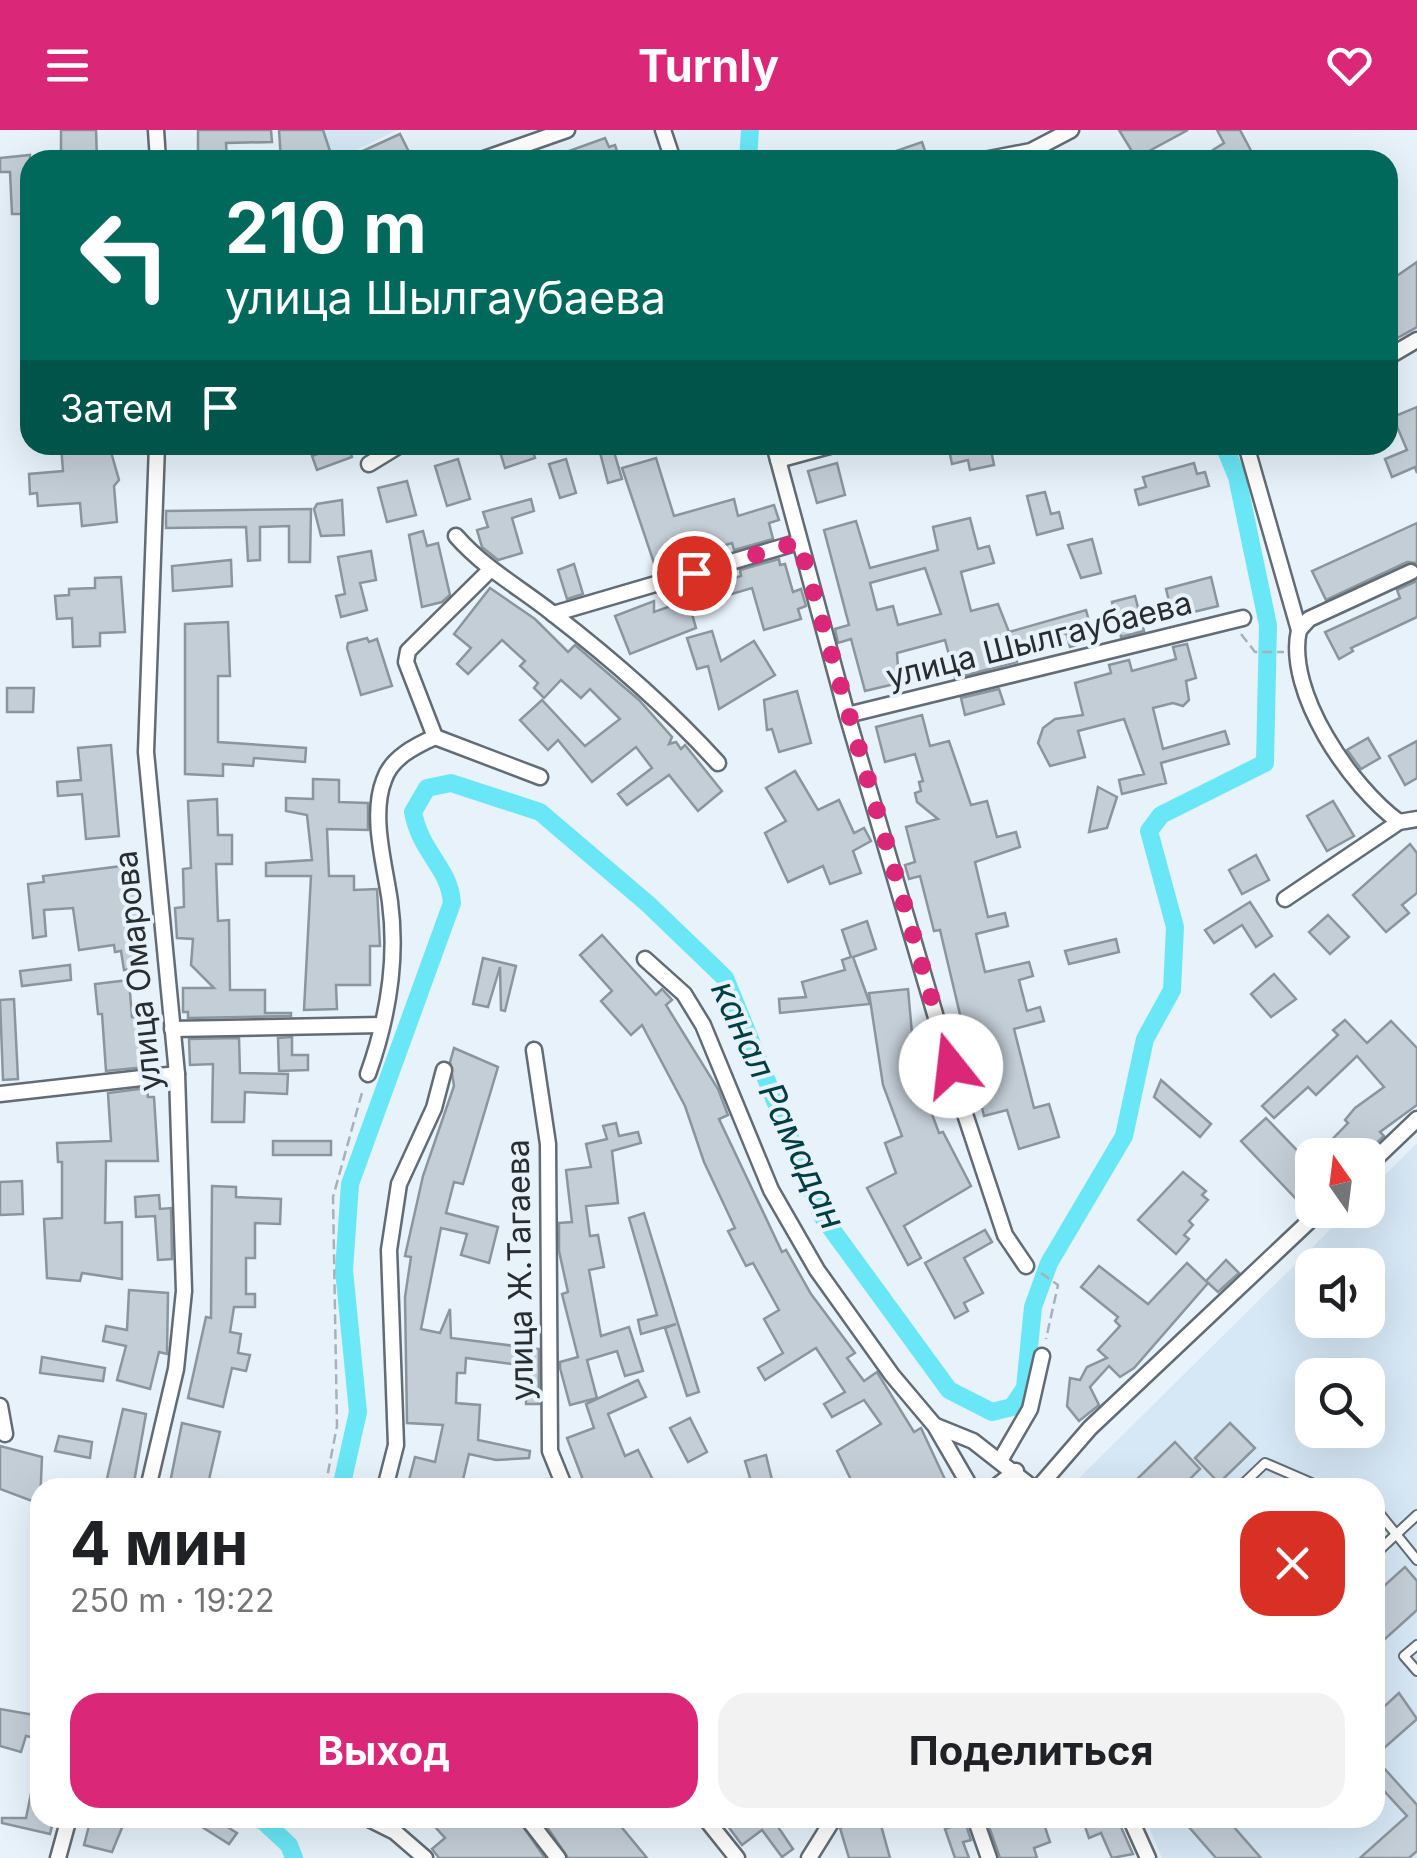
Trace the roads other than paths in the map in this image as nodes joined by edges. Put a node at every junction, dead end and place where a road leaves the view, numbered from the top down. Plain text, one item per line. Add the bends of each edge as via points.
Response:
1 (567, 130) edge
2 (1071, 130) edge
3 (1050, 135) edge
4 (509, 150) edge
5 (157, 455) edge
6 (383, 455) edge
7 (777, 455) edge
8 (1249, 455) edge
9 (368, 464) dead end
10 (456, 536) dead end
11 (799, 542) junction
12 (490, 570) junction
13 (1412, 572) dead end
14 (553, 614) junction
15 (1237, 620) road end
16 (1299, 630) junction
17 (846, 715) junction
18 (435, 737) junction
19 (718, 763) dead end
20 (540, 777) dead end
21 (1417, 818) edge
22 (1399, 822) junction
23 (1285, 899) dead end
24 (646, 959) dead end
25 (381, 1025) junction
26 (172, 1029) junction
27 (534, 1050) dead end
28 (444, 1070) dead end
29 (177, 1074) junction
30 (368, 1074) road end
31 (0, 1094) edge
32 (1417, 1120) edge
33 (1385, 1150) edge
34 (1302, 1228) edge
35 (1030, 1268) road end
36 (1042, 1356) road end
37 (0, 1406) edge
38 (935, 1426) junction
39 (5, 1434) dead end
40 (1001, 1459) junction
41 (1016, 1471) junction
42 (150, 1478) edge
43 (388, 1478) edge
44 (560, 1478) edge
45 (964, 1478) edge
46 (1007, 1478) edge
47 (1024, 1478) edge
48 (1044, 1478) edge
49 (1249, 1478) edge
50 (1300, 1478) edge
51 (1417, 1516) edge
52 (1385, 1523) edge
53 (1394, 1536) junction
54 (1385, 1545) edge
55 (1417, 1560) edge
56 (1417, 1645) edge
57 (1417, 1671) edge
58 (66, 1828) edge
59 (387, 1828) edge
60 (535, 1828) edge
61 (714, 1828) edge
62 (828, 1828) edge
63 (978, 1828) edge
64 (1134, 1828) edge
65 (58, 1858) edge
66 (425, 1858) edge
67 (558, 1858) edge
68 (737, 1858) edge
69 (808, 1858) edge
70 (989, 1858) edge
71 (1148, 1858) edge

1 - 4 street
2 - 3 street
5 - 26 street, улица Омарова via 146,752
6 - 9 street
7 - 11 street, улица Шылгаубаева
8 - 16 street
10 - 12 street
11 - 14 street
11 - 17 street, улица Шылгаубаева
12 - 14 street
12 - 18 street via 408,651 406,662
13 - 16 street via 1308,619
14 - 19 street via 684,725
15 - 17 street, улица Шылгаубаева
16 - 22 street via 1296,669 1314,715 1366,793
17 - 35 street, улица Шылгаубаева via 1005,1235
18 - 20 street
18 - 25 street via 394,764 382,786 391,1006
21 - 22 street
22 - 23 street
24 - 38 street via 684,994 703,1025 771,1190 818,1270
25 - 26 street
25 - 30 street
26 - 29 street, улица Омарова
27 - 44 street, улица Ж.Тагаева via 548,1144 550,1451
28 - 43 street via 399,1184 389,1250 396,1445
29 - 31 street
29 - 42 street, улица Омарова via 184,1291 176,1369
32 - 33 street
34 - 48 street
36 - 40 street via 1030,1409
37 - 39 street
38 - 40 street
38 - 45 street
40 - 41 street
41 - 46 street
41 - 47 street
49 - 50 lane via 1265,1462
51 - 53 lane
52 - 53 lane
53 - 54 lane
53 - 55 lane
56 - 57 lane via 1404,1656
58 - 65 street
59 - 66 street
60 - 67 street
61 - 68 street
62 - 69 street
63 - 70 street
64 - 71 street

